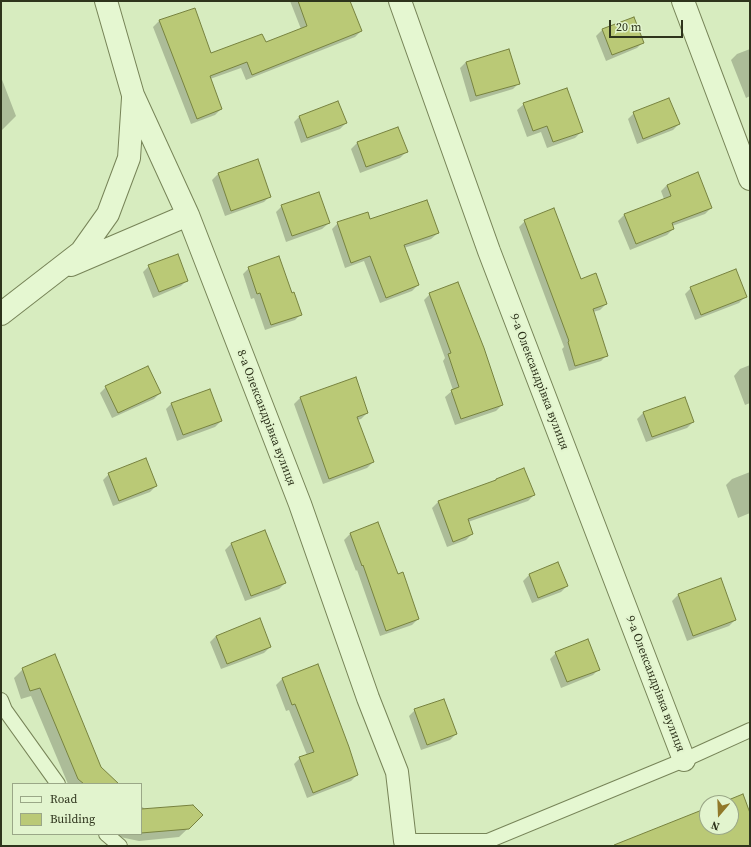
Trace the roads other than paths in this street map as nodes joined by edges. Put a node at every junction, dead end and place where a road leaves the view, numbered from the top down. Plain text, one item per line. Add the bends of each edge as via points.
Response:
1 (106, 1) edge
2 (400, 1) edge
3 (683, 1) edge
4 (133, 95) junction
5 (750, 179) edge
6 (188, 215) junction
7 (53, 273) junction
8 (1, 314) edge
9 (1, 700) edge
10 (750, 730) edge
11 (684, 760) junction
12 (57, 783) edge
13 (107, 835) edge
14 (507, 840) edge
15 (404, 844) edge
16 (120, 846) edge

1 - 4 street, 8-а Олександрівка вулиця
2 - 11 street, 9-а Олександрівка вулиця via 489,251
3 - 5 street
4 - 6 street, 8-а Олександрівка вулиця
4 - 7 street via 129,158 108,214 81,252
6 - 7 street
6 - 15 street, 8-а Олександрівка вулиця via 300,504 368,698 397,772
7 - 8 street
9 - 12 lane via 5,710
10 - 11 lane
11 - 14 lane
13 - 16 lane
14 - 15 lane

